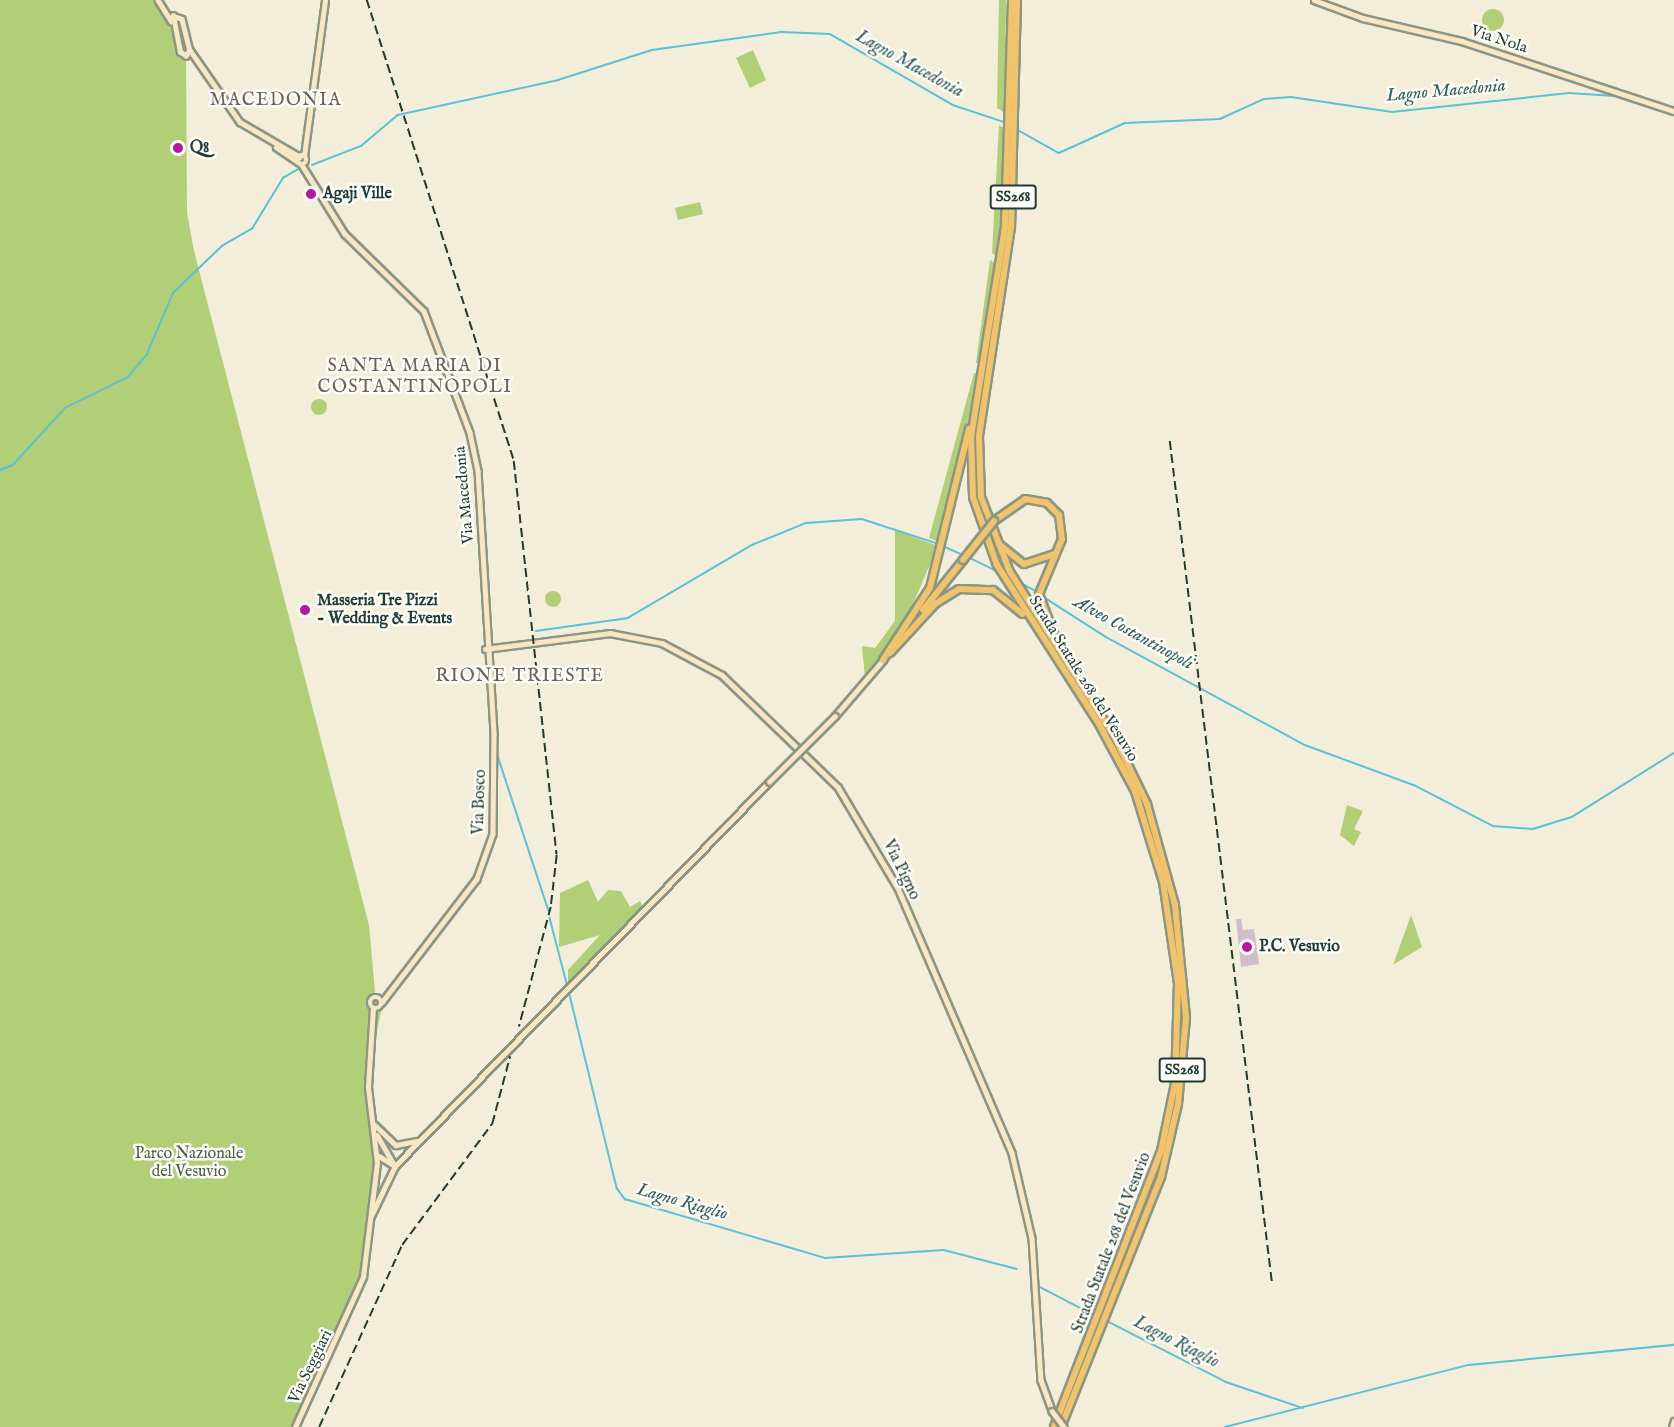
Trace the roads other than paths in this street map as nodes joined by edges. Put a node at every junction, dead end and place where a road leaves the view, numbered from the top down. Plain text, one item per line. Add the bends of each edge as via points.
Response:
1 (158, 0) edge
2 (325, 0) edge
3 (1012, 0) edge
4 (1019, 0) edge
5 (1314, 0) edge
6 (172, 18) junction
7 (189, 52) junction
8 (1674, 111) edge
9 (1012, 115) junction
10 (302, 160) junction
11 (987, 372) junction
12 (977, 403) junction
13 (979, 480) junction
14 (1056, 551) junction
15 (486, 649) junction
16 (883, 660) junction
17 (1073, 671) junction
18 (1073, 683) junction
19 (381, 1001) junction
20 (376, 1009) junction
21 (372, 1120) junction
22 (375, 1133) junction
23 (420, 1140) junction
24 (377, 1152) junction
25 (395, 1166) junction
26 (371, 1215) junction
27 (348, 1318) joint
28 (1674, 1421) edge
29 (295, 1427) edge
30 (1054, 1427) edge
31 (1062, 1427) edge
32 (1672, 1427) edge

1 - 6 main road
2 - 10 main road, Via Macedonia
3 - 9 highway, Strada Statale 268 del Vesuvio / SS268
4 - 9 highway, Strada Statale 268 del Vesuvio / SS268
5 - 8 main road, Via Nola via 1363,18 1462,41
6 - 7 main road via 181,17
6 - 7 main road via 181,54
7 - 10 main road via 225,107 276,147
9 - 11 highway, Strada Statale 268 del Vesuvio / SS268 via 1005,268
10 - 15 main road, Via Macedonia via 345,234 414,297 442,355 476,456
11 - 12 highway, Strada Statale 268 del Vesuvio / SS268
11 - 13 highway, Strada Statale 268 del Vesuvio / SS268 via 979,437
12 - 16 highway via 926,599
12 - 18 highway, Strada Statale 268 del Vesuvio / SS268 via 971,482 997,565
13 - 14 highway via 1005,553 1032,564
13 - 17 highway, Strada Statale 268 del Vesuvio / SS268 via 987,520 1010,572
14 - 16 highway, bridge via 1062,522 1040,500 1018,501 994,521
14 - 17 highway via 1039,589 1039,598
15 - 19 main road, Via Bosco via 494,735 491,842 477,879
15 - 31 main road, Via Pigno, bridge via 610,633 662,643 722,675 838,788 889,868 1006,1138 1032,1238 1039,1359 1052,1411
16 - 18 highway via 942,597 959,589 986,588 1020,609
16 - 23 main road, bridge via 835,716
17 - 31 highway, Strada Statale 268 del Vesuvio / SS268 via 1122,750 1153,820 1178,925 1186,1018 1178,1104 1161,1177
18 - 30 highway, Strada Statale 268 del Vesuvio / SS268 via 1117,754 1147,822 1172,926 1179,1017 1172,1103 1154,1176
19 - 20 main road, Via Bosco
19 - 20 main road, Via Bosco via 372,999
20 - 21 main road, Via Bosco via 372,1028
21 - 22 main road, Via Bosco
21 - 23 main road via 396,1145
22 - 24 main road, Via Bosco
22 - 25 main road, Via Bosco
23 - 25 main road
24 - 25 main road via 384,1164
24 - 26 main road, Via Bosco
25 - 26 main road, Via Bosco
26 - 27 main road, Via Bosco via 363,1277
27 - 29 main road, Via Seggiari
28 - 32 main road

